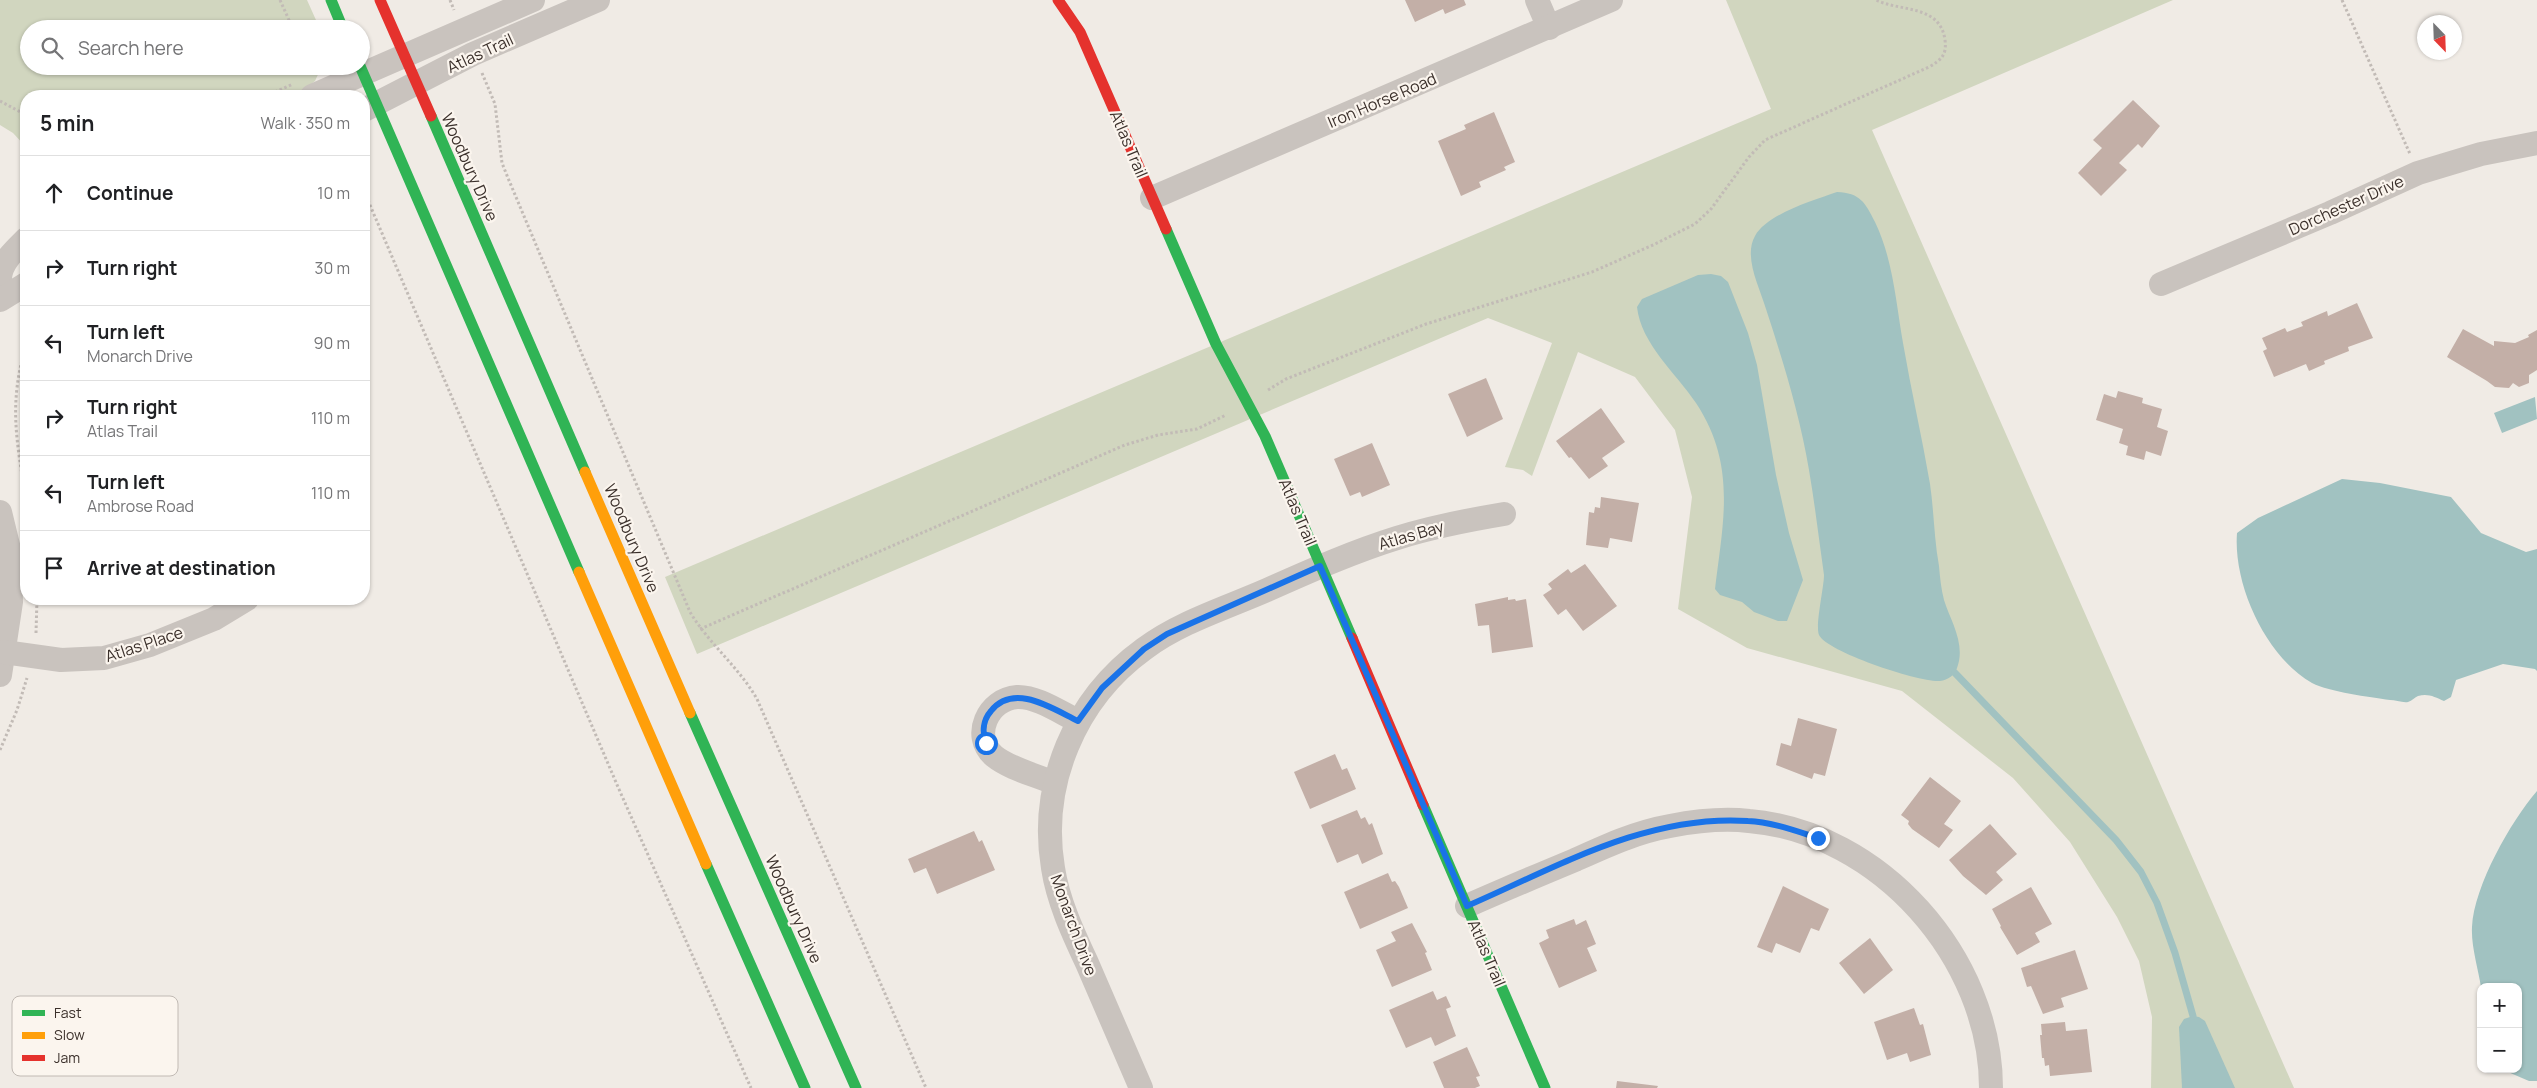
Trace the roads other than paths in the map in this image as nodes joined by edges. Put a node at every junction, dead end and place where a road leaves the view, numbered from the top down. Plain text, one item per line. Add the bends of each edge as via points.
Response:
1 (331, 0) edge
2 (380, 0) edge
3 (533, 0) edge
4 (598, 0) edge
5 (1058, 0) edge
6 (1537, 0) edge
7 (1611, 0) edge
8 (339, 20) edge
9 (1549, 28) junction
10 (403, 56) junction
11 (370, 67) edge
12 (352, 75) edge
13 (362, 75) edge
14 (415, 83) junction
15 (323, 90) edge
16 (366, 90) edge
17 (370, 107) edge
18 (2537, 142) edge
19 (1152, 198) junction
20 (20, 245) edge
21 (0, 278) edge
22 (2161, 284) dead end
23 (20, 288) edge
24 (0, 300) edge
25 (0, 512) edge
26 (1504, 514) dead end
27 (1320, 566) junction
28 (237, 605) edge
29 (2, 664) edge
30 (1078, 721) junction
31 (1054, 782) junction
32 (1467, 906) junction
33 (805, 1088) edge
34 (856, 1088) edge
35 (1141, 1088) edge
36 (1545, 1088) edge
37 (1990, 1088) edge

1 - 8 main road
2 - 10 main road, Woodbury Drive
3 - 10 street, Atlas Trail
4 - 14 street, Atlas Trail
5 - 19 main road, Atlas Trail via 1080,32
6 - 9 street
7 - 9 street, Iron Horse Road
9 - 19 street, Iron Horse Road
10 - 11 street, Atlas Trail
10 - 14 main road, Woodbury Drive
12 - 15 street, Atlas Trail
13 - 16 main road
14 - 17 street, Atlas Trail
14 - 34 main road, Woodbury Drive
17 - 33 main road
18 - 22 street, Dorchester Drive via 2481,154 2418,173
19 - 27 main road, Atlas Trail via 1216,344 1265,436
20 - 21 street via 1,270
23 - 24 street
25 - 29 street via 9,549 11,602
26 - 27 street, Atlas Bay via 1406,535
27 - 30 street, Monarch Drive via 1167,634 1144,649 1102,688
27 - 32 main road, Atlas Trail
28 - 29 street, Atlas Place via 214,619 150,645 104,658
30 - 31 street, Monarch Drive
30 - 31 street via 1040,703 1018,697 998,704 984,722 983,736 995,756
31 - 35 street, Monarch Drive via 1050,841 1060,899
32 - 36 main road, Atlas Trail
32 - 37 street via 1631,835 1670,826 1712,820 1750,821 1818,838 1886,878 1928,918 1946,944 1961,971 1982,1026 1991,1074

